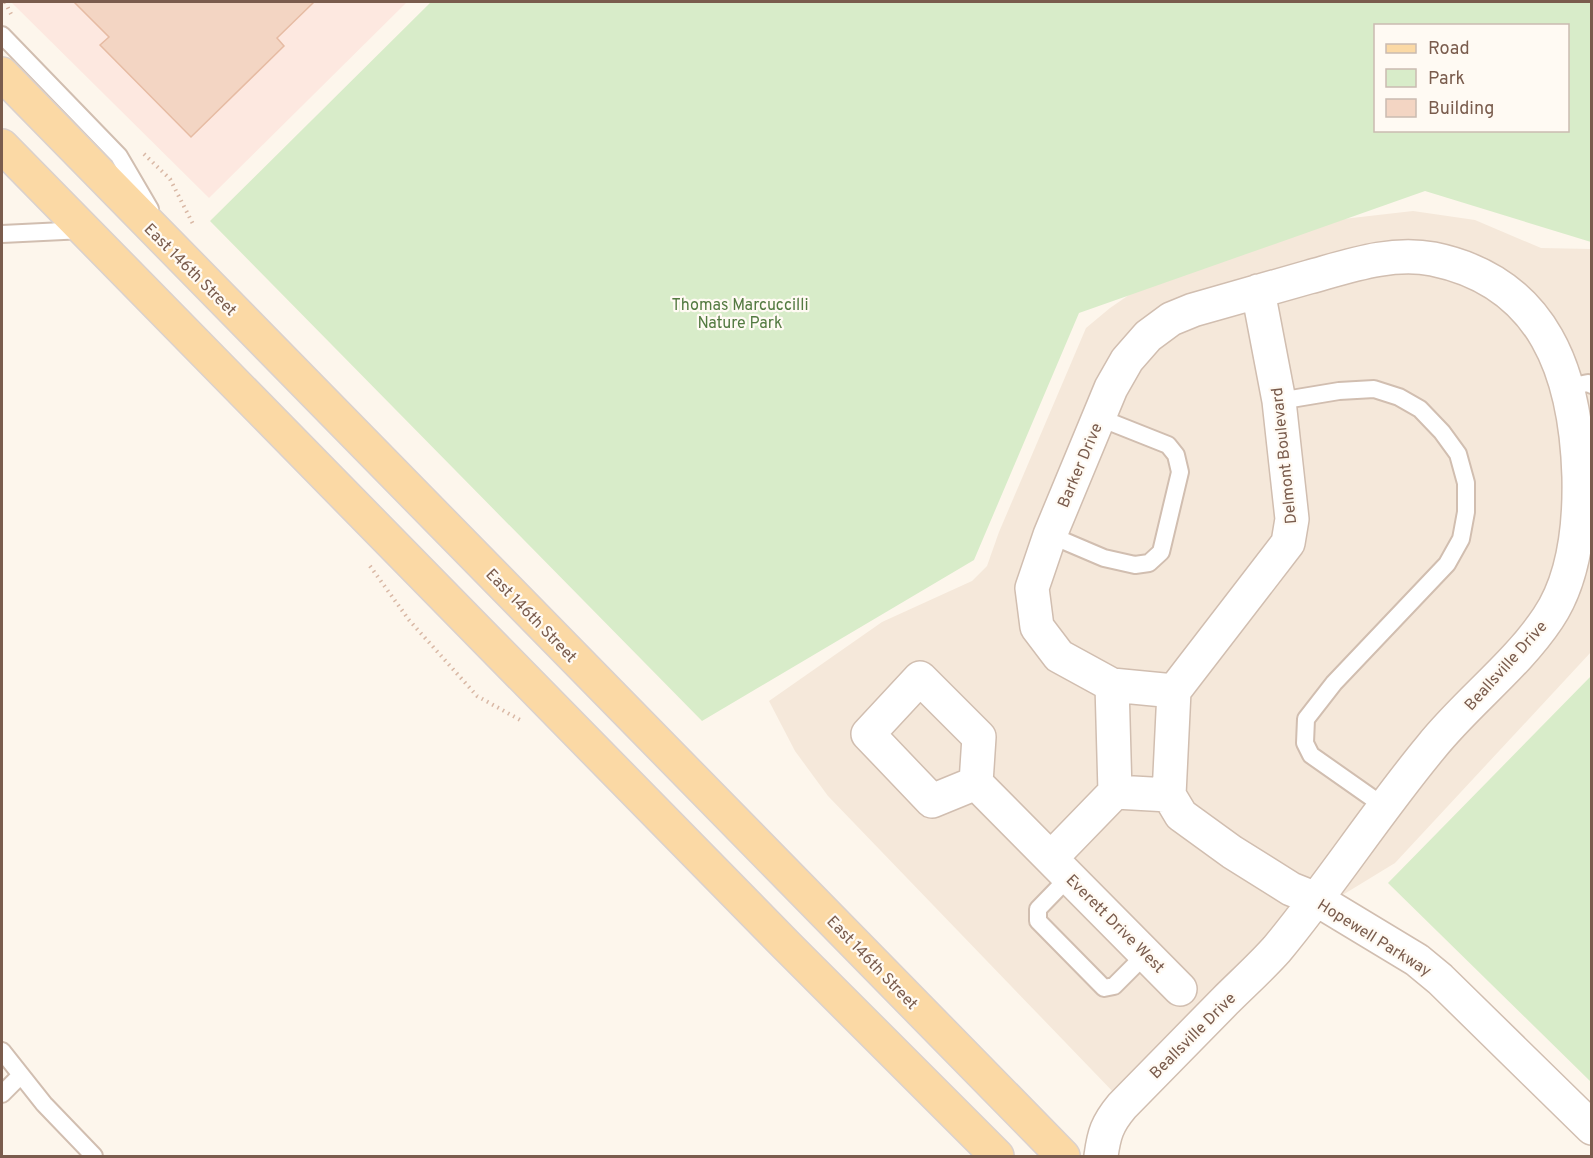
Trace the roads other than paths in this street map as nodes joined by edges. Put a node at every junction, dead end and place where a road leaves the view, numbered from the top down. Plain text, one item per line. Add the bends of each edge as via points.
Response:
1 (2, 34) edge
2 (2, 74) edge
3 (2, 146) edge
4 (84, 230) junction
5 (2, 234) edge
6 (177, 254) junction
7 (1258, 291) junction
8 (1580, 386) edge
9 (1279, 401) junction
10 (1100, 418) junction
11 (1585, 440) edge
12 (1050, 535) junction
13 (1112, 685) junction
14 (1174, 691) junction
15 (976, 783) dead end
16 (1115, 792) junction
17 (1169, 795) junction
18 (1385, 807) junction
19 (1060, 867) junction
20 (1316, 899) junction
21 (1146, 954) junction
22 (1180, 988) dead end
23 (2, 1051) edge
24 (21, 1075) junction
25 (2, 1094) edge
26 (1592, 1128) edge
27 (94, 1156) edge
28 (997, 1156) edge
29 (1063, 1156) edge
30 (1101, 1156) edge

1 - 6 lane via 119,156
2 - 6 main road, East 146th Street
3 - 4 main road
4 - 5 lane
4 - 28 main road
6 - 29 main road, East 146th Street
7 - 8 street, Beallsville Drive via 1400,256 1468,269 1493,280 1522,304
7 - 9 street, Delmont Boulevard
7 - 10 street, Barker Drive via 1193,310 1171,319 1148,336 1110,388
8 - 11 street, Beallsville Drive
9 - 14 street, Delmont Boulevard via 1292,519 1288,543
9 - 18 lane via 1339,390 1374,389 1399,398 1420,409 1442,432 1458,454 1466,483 1461,539 1447,564 1306,718 1305,743 1311,755
10 - 12 street, Barker Drive
10 - 12 lane via 1168,445 1176,455 1180,472 1161,552 1149,563 1135,565 1104,558
11 - 18 street, Beallsville Drive via 1573,556 1549,617 1432,745
12 - 13 street, Barker Drive via 1032,588 1037,627 1059,656
13 - 14 street
13 - 16 street
14 - 17 street
15 - 19 street, Everett Drive West
16 - 17 street
16 - 19 street
17 - 20 street, Hopewell Parkway via 1181,815 1232,852 1291,890
18 - 20 street, Beallsville Drive
19 - 21 street, Everett Drive West
19 - 21 lane via 1038,909 1038,921 1062,946 1104,988 1114,986
20 - 26 street, Hopewell Parkway via 1425,966
20 - 30 street, Beallsville Drive via 1275,951 1122,1106 1104,1135
21 - 22 street, Everett Drive West
23 - 24 lane
24 - 25 lane
24 - 27 lane

